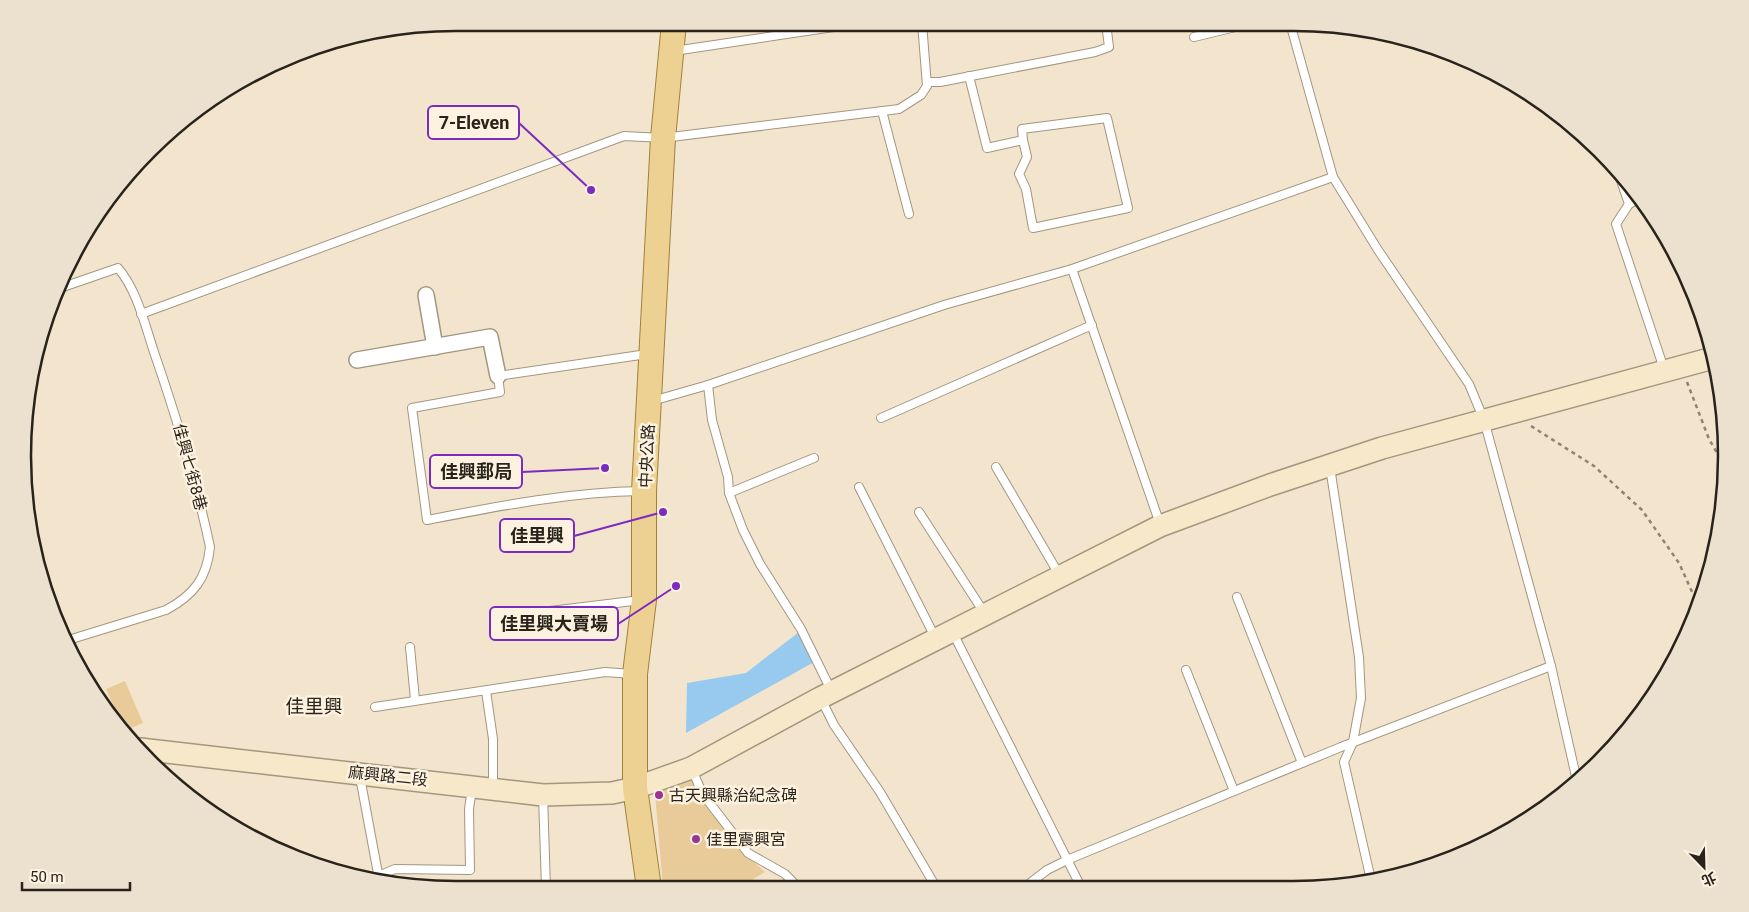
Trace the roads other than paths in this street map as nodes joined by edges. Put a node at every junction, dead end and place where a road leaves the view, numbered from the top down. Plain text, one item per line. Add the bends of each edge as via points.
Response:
1 (673, 31) edge
2 (806, 31) edge
3 (923, 31) edge
4 (1107, 31) edge
5 (1219, 31) edge
6 (1292, 31) edge
7 (1194, 37) dead end
8 (672, 51) junction
9 (969, 76) junction
10 (927, 82) junction
11 (882, 111) junction
12 (663, 138) junction
13 (1023, 140) junction
14 (1333, 177) junction
15 (1624, 190) edge
16 (1633, 202) edge
17 (1629, 204) junction
18 (908, 214) dead end
19 (1072, 269) junction
20 (67, 286) edge
21 (426, 295) dead end
22 (141, 314) junction
23 (1092, 326) junction
24 (434, 347) junction
25 (652, 354) junction
26 (357, 360) dead end
27 (1707, 360) edge
28 (1673, 369) junction
29 (498, 376) junction
30 (708, 385) junction
31 (650, 401) junction
32 (881, 418) dead end
33 (1484, 420) junction
34 (814, 458) dead end
35 (1330, 466) junction
36 (996, 467) dead end
37 (859, 488) dead end
38 (644, 491) junction
39 (729, 493) junction
40 (919, 512) dead end
41 (1160, 526) junction
42 (1061, 578) junction
43 (1236, 596) dead end
44 (644, 600) junction
45 (986, 616) junction
46 (501, 617) dead end
47 (945, 637) junction
48 (73, 638) edge
49 (410, 647) dead end
50 (1551, 666) junction
51 (1186, 670) dead end
52 (635, 674) junction
53 (486, 690) junction
54 (826, 695) junction
55 (415, 700) junction
56 (375, 708) dead end
57 (1353, 742) junction
58 (150, 750) edge
59 (1302, 763) junction
60 (691, 768) junction
61 (359, 773) junction
62 (1575, 773) edge
63 (472, 786) junction
64 (635, 788) junction
65 (493, 789) junction
66 (1234, 791) junction
67 (544, 795) junction
68 (1067, 860) junction
69 (378, 874) edge
70 (1369, 874) edge
71 (385, 875) edge
72 (546, 881) edge
73 (648, 881) edge
74 (792, 881) edge
75 (932, 881) edge
76 (1033, 881) edge
77 (1077, 881) edge

1 - 8 main road, 中央公路
2 - 8 lane
3 - 10 lane
4 - 9 lane via 1109,47 1095,52
5 - 7 lane
6 - 14 lane
8 - 12 main road, 中央公路
9 - 10 lane
9 - 13 lane via 987,148
10 - 11 lane via 922,95 899,109
11 - 12 lane
11 - 18 lane
12 - 22 lane via 624,136
12 - 25 main road, 中央公路
13 - 13 lane via 1027,157 1019,174 1026,189 1033,228 1128,208 1107,118 1022,129
14 - 19 lane
14 - 33 lane via 1469,384
15 - 17 lane
16 - 17 lane
17 - 28 lane via 1616,224
19 - 23 lane
19 - 30 lane via 944,305
20 - 22 lane, 佳興七街8巷 via 118,268
21 - 24 street
22 - 48 lane, 佳興七街8巷 via 182,436 210,547 208,564 201,582 180,603
23 - 32 lane
23 - 41 lane
24 - 26 street
24 - 29 street via 490,337
25 - 29 lane
25 - 31 main road, 中央公路
27 - 28 street, 麻興路二段
28 - 33 street, 麻興路二段
29 - 38 lane via 500,392 412,408 427,520 518,502
30 - 31 lane
30 - 39 lane via 712,420 728,477
31 - 38 main road, 中央公路
33 - 35 street, 麻興路二段
33 - 50 lane
34 - 39 lane
35 - 41 street, 麻興路二段 via 1270,484
35 - 57 lane via 1359,657 1361,698
36 - 42 lane
37 - 47 lane
38 - 44 main road, 中央公路
39 - 54 lane via 760,564 801,629
40 - 45 lane
41 - 42 street, 麻興路二段
42 - 45 street, 麻興路二段
43 - 59 lane
44 - 46 lane
44 - 52 main road, 中央公路
45 - 47 street, 麻興路二段
47 - 54 street, 麻興路二段
47 - 68 lane
49 - 55 lane
50 - 57 lane
50 - 62 lane
51 - 66 lane
52 - 53 lane via 605,672
52 - 64 main road, 中央公路
53 - 55 lane
53 - 65 lane via 494,739
54 - 60 street, 麻興路二段
54 - 75 lane via 834,725 880,792
55 - 56 lane
57 - 59 lane
57 - 70 lane via 1344,762
58 - 61 street, 麻興路二段
59 - 66 lane
60 - 64 street, 麻興路二段
60 - 74 lane via 702,793 748,853
61 - 63 street, 麻興路二段
61 - 69 lane
63 - 65 street, 麻興路二段
63 - 71 lane via 470,870 395,870
64 - 67 street, 麻興路二段 via 612,793
64 - 73 main road, 中央公路
65 - 67 street, 麻興路二段
66 - 68 lane
67 - 72 lane
68 - 76 lane
68 - 77 lane

